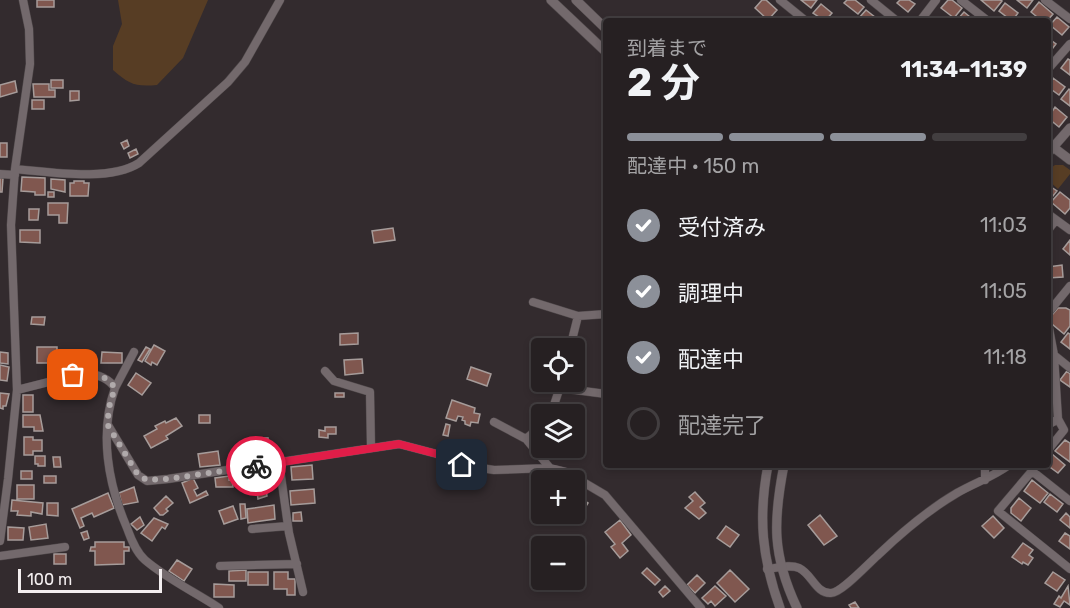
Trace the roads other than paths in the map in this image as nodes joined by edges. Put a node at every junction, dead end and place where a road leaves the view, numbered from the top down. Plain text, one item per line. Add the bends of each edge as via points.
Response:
1 (22, 0) edge
2 (280, 0) edge
3 (551, 0) edge
4 (576, 0) edge
5 (780, 0) edge
6 (871, 0) edge
7 (936, 0) edge
8 (961, 0) edge
9 (1046, 0) edge
10 (802, 18) edge
11 (893, 18) edge
12 (922, 18) edge
13 (984, 18) edge
14 (1070, 19) edge
15 (603, 26) edge
16 (1070, 44) edge
17 (603, 49) edge
18 (1051, 66) edge
19 (1070, 128) edge
20 (1051, 147) edge
21 (1051, 149) edge
22 (1070, 160) edge
23 (15, 172) junction
24 (0, 174) edge
25 (1051, 216) edge
26 (1056, 220) junction
27 (1051, 226) edge
28 (1070, 231) edge
29 (1070, 286) edge
30 (1066, 298) edge
31 (533, 302) dead end
32 (1051, 310) edge
33 (603, 314) edge
34 (578, 316) junction
35 (572, 338) edge
36 (1051, 339) edge
37 (134, 352) dead end
38 (1054, 355) junction
39 (1070, 368) edge
40 (325, 371) dead end
41 (115, 388) junction
42 (17, 390) junction
43 (585, 390) edge
44 (603, 393) edge
45 (1058, 419) junction
46 (494, 422) dead end
47 (1051, 423) edge
48 (107, 424) junction
49 (1067, 432) edge
50 (531, 434) edge
51 (526, 439) junction
52 (372, 447) junction
53 (1051, 447) edge
54 (279, 462) junction
55 (550, 468) junction
56 (768, 468) edge
57 (783, 468) edge
58 (985, 468) edge
59 (1004, 468) edge
60 (1035, 468) edge
61 (985, 480) junction
62 (1070, 501) edge
63 (288, 526) junction
64 (252, 529) dead end
65 (0, 541) edge
66 (65, 548) dead end
67 (0, 556) edge
68 (297, 564) junction
69 (220, 566) dead end
70 (781, 567) junction
71 (767, 569) junction
72 (1070, 569) edge
73 (303, 592) dead end
74 (219, 608) edge
75 (701, 608) edge
76 (780, 608) edge
77 (796, 608) edge

1 - 23 street via 29,29 30,64
2 - 23 street via 228,82 139,163 106,174
3 - 17 street
4 - 15 street
5 - 10 street
6 - 11 street
7 - 12 street
8 - 13 street
9 - 14 street
16 - 18 street
19 - 20 street
21 - 22 street
23 - 24 street
23 - 42 street via 11,225
25 - 26 street
26 - 27 street
26 - 28 street
29 - 30 street
30 - 32 street
31 - 34 street
33 - 34 street
34 - 35 street
36 - 38 street
37 - 41 street
38 - 39 street
38 - 45 street
40 - 52 street via 334,381 370,392
41 - 42 street via 103,377 84,373
41 - 48 street
42 - 65 street
43 - 44 street
45 - 47 street
45 - 49 street
46 - 51 street
48 - 54 street via 138,475 147,480
48 - 74 street via 111,486 133,543 144,559
49 - 53 street
50 - 51 street
51 - 55 street
52 - 54 street
52 - 55 street via 410,446 462,465 494,470
54 - 63 street
55 - 75 street via 566,471 606,495
56 - 71 street via 762,522
57 - 70 street via 776,528
58 - 61 street
59 - 61 street
60 - 62 street
60 - 72 street via 998,511
61 - 70 street via 955,494 835,592 821,591 799,568
63 - 64 street
63 - 68 street
66 - 67 street
68 - 69 street
68 - 73 street
70 - 71 street
70 - 77 street
71 - 76 street

